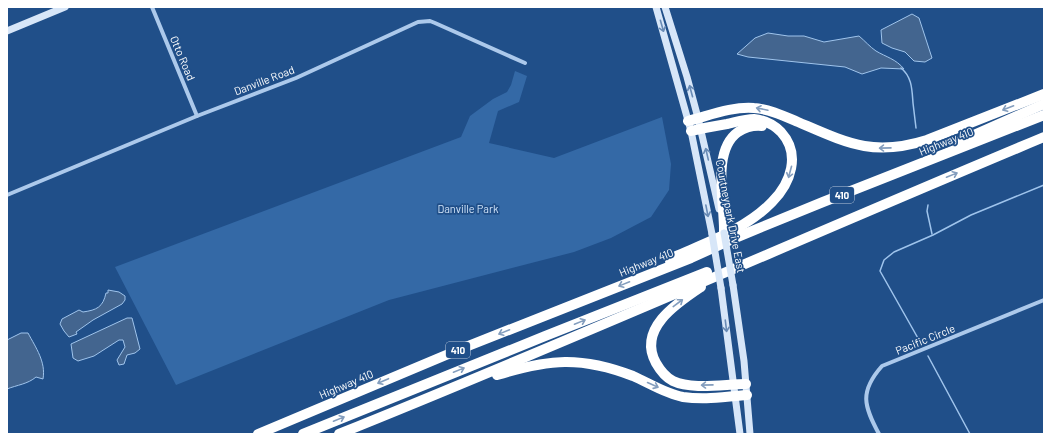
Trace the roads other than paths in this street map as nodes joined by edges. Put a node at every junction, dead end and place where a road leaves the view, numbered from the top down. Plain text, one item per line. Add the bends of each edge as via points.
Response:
1 (65, 7) edge
2 (152, 7) edge
3 (656, 7) edge
4 (665, 7) edge
5 (7, 31) edge
6 (525, 63) dead end
7 (1044, 94) edge
8 (1044, 104) edge
9 (1044, 115) edge
10 (198, 116) junction
11 (698, 118) junction
12 (688, 121) junction
13 (701, 129) junction
14 (691, 131) junction
15 (784, 135) junction
16 (1044, 137) edge
17 (915, 166) junction
18 (916, 190) junction
19 (7, 195) edge
20 (724, 233) junction
21 (780, 248) junction
22 (661, 270) junction
23 (1044, 300) edge
24 (734, 384) junction
25 (746, 384) junction
26 (450, 389) junction
27 (747, 395) junction
28 (735, 396) junction
29 (258, 434) edge
30 (303, 434) edge
31 (340, 434) edge
32 (740, 434) edge
33 (750, 434) edge
34 (879, 434) edge

1 - 5 main road
2 - 10 street, Otto Road
3 -> 12 main road, Courtneypark Drive East
11 -> 4 main road, Courtneypark Drive East
6 - 10 street, Danville Road via 430,21 418,22 296,78
7 -> 11 highway via 927,140 895,148 856,145 755,108
8 - 17 highway via 931,153
9 - 17 highway, Highway 410 / 410
10 - 19 street, Danville Road
11 - 12 highway
11 - 13 main road, Courtneypark Drive East
12 - 14 main road, Courtneypark Drive East
13 - 14 highway
13 - 15 highway via 753,119 771,124
20 -> 13 main road, Courtneypark Drive East
14 -> 24 main road, Courtneypark Drive East, bridge via 712,234
15 - 20 highway via 774,129 756,125 748,126 730,140 721,172
15 -> 22 highway via 791,147 791,172 786,185 773,202 736,230 674,257
18 -> 16 highway, 410
17 - 22 highway, Highway 410 / 410
18 - 21 highway, 410
30 -> 18 highway
20 - 25 main road, Courtneypark Drive East, bridge
24 -> 21 highway via 690,385 672,380 661,372 654,359 651,344 655,327 665,313 705,284
21 - 26 highway, 410
22 -> 29 highway, Highway 410 / 410 via 458,350
23 - 34 street, Pacific Circle via 882,366 869,386 866,396 868,414
24 - 25 highway
24 - 28 main road, Courtneypark Drive East
25 - 27 main road, Courtneypark Drive East
26 -> 28 highway via 527,366 558,361 606,367 683,397
26 - 31 highway, 410
27 - 28 highway
27 - 33 main road, Courtneypark Drive East
28 - 32 main road, Courtneypark Drive East

